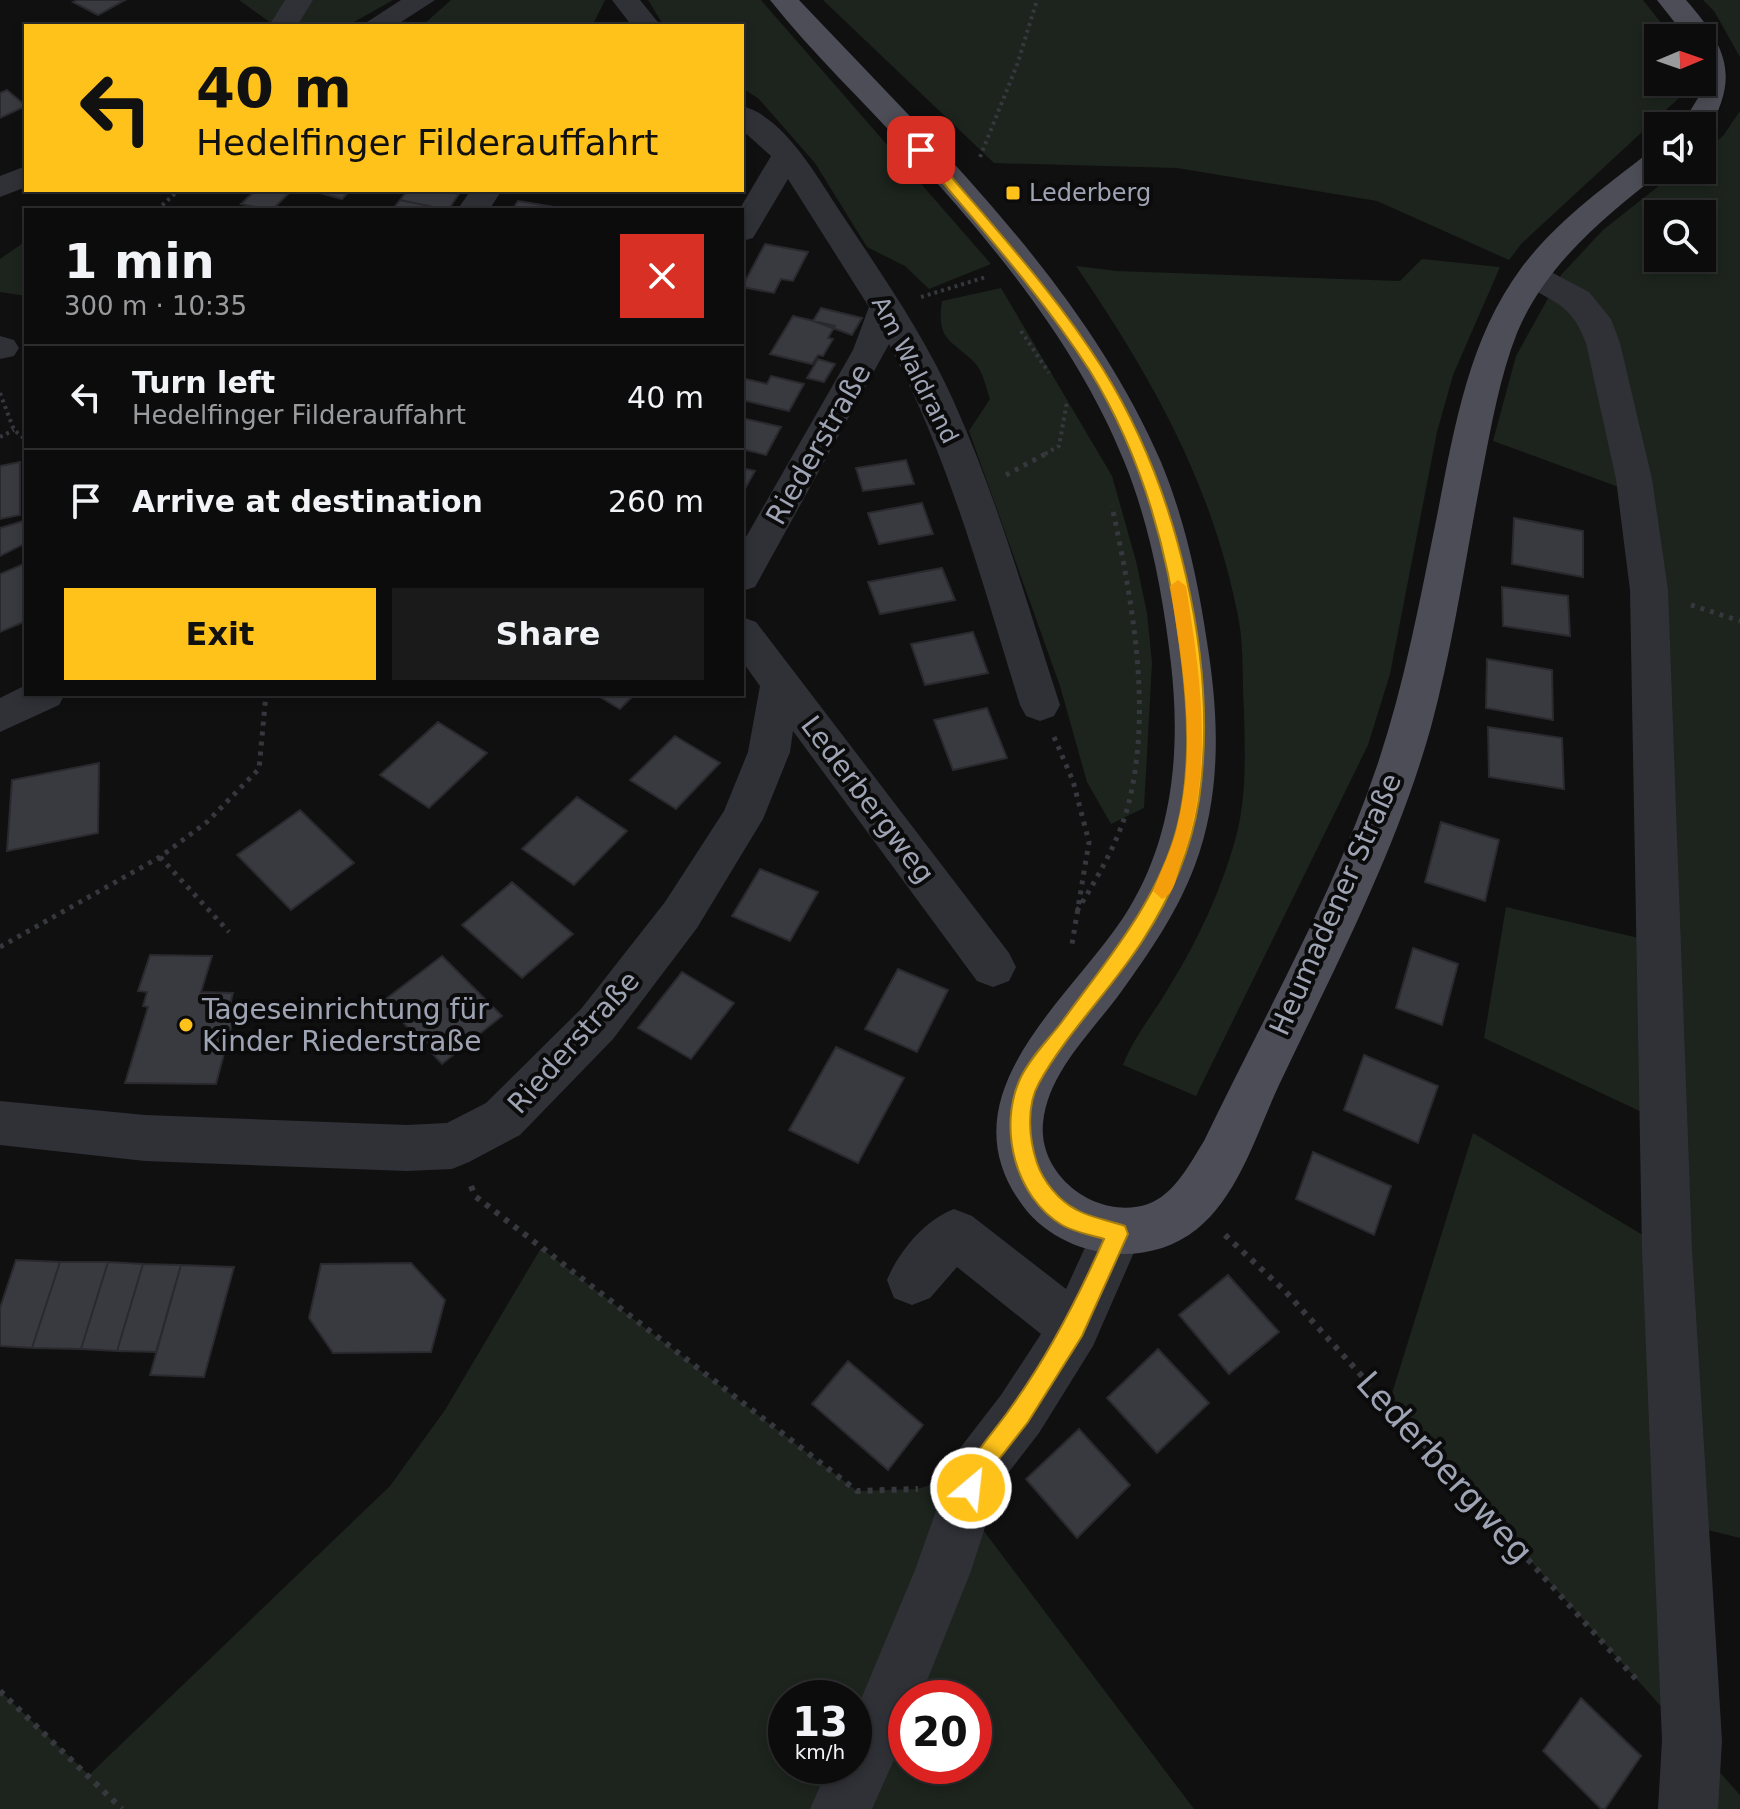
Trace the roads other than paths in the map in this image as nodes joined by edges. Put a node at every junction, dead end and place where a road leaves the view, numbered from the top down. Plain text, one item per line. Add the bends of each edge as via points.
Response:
1 (299, 0) edge
2 (421, 0) edge
3 (784, 0) edge
4 (1671, 0) edge
5 (620, 10) edge
6 (284, 24) edge
7 (391, 24) edge
8 (644, 24) edge
9 (1710, 112) edge
10 (744, 117) edge
11 (787, 154) junction
12 (1644, 171) edge
13 (24, 176) edge
14 (0, 188) edge
15 (744, 228) edge
16 (1534, 273) junction
17 (886, 307) junction
18 (744, 573) edge
19 (744, 635) edge
20 (781, 683) junction
21 (41, 696) edge
22 (1040, 705) road end
23 (0, 716) edge
24 (993, 967) dead end
25 (0, 1123) edge
26 (1117, 1234) junction
27 (912, 1280) dead end
28 (1075, 1328) junction
29 (840, 1809) edge
30 (1688, 1809) edge

1 - 6 street
2 - 7 street
3 - 26 main road via 940,170 1001,278 1098,372 1134,443 1166,530 1194,684 1195,766 1186,828 1163,890 1136,935 1028,1082 1019,1138 1035,1185 1068,1217
4 - 9 main road via 1707,41 1719,77
5 - 8 street
10 - 11 street, Am Waldrand
11 - 15 street
11 - 17 street, Am Waldrand
12 - 16 main road, Heumadener Straße via 1600,206
13 - 14 street
16 - 26 main road, Heumadener Straße via 1489,357 1422,689 1358,868 1221,1157 1173,1218
16 - 30 street via 1577,299 1594,319 1603,343 1634,479 1649,590 1667,1250 1692,1741
17 - 18 street, Riederstraße via 870,350
17 - 22 street, Am Waldrand via 936,400 971,488
19 - 20 street, Lederbergweg
20 - 24 street, Lederbergweg
20 - 25 street, Riederstraße via 769,752 742,819 681,915 587,1035 503,1119 452,1146 407,1148 145,1138
21 - 23 street
26 - 28 street
27 - 28 street via 954,1233
28 - 29 street via 976,1471 943,1571

